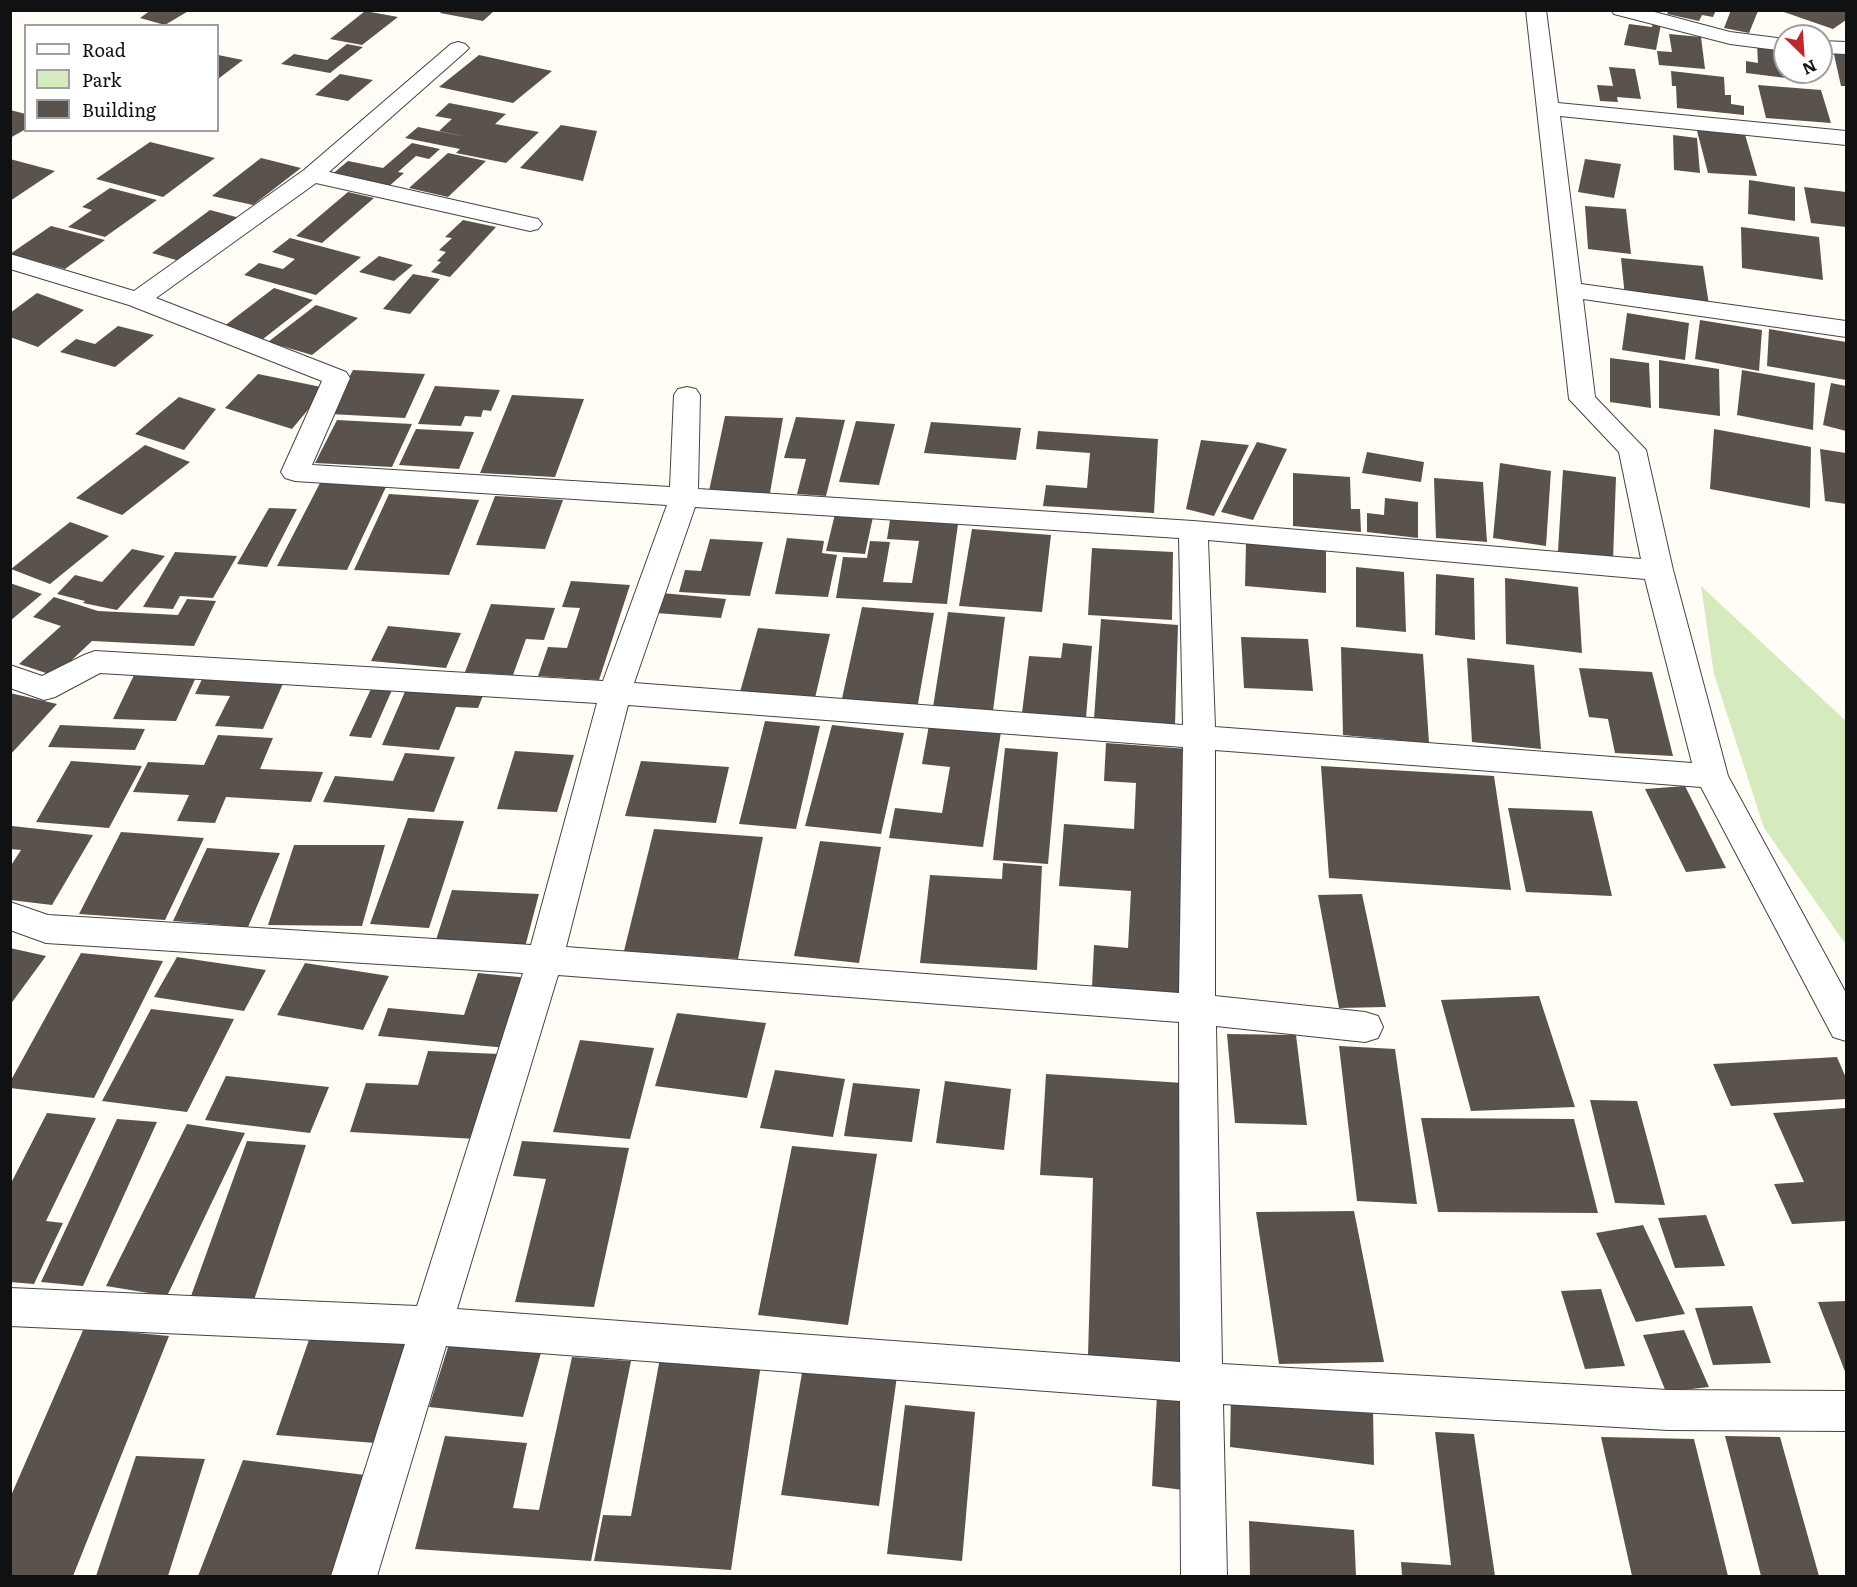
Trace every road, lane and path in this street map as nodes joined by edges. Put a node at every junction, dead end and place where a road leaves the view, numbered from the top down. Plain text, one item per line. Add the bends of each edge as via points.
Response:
1 (1536, 10) edge
2 (1621, 10) edge
3 (1773, 43) edge
4 (458, 48) dead end
5 (1546, 108) junction
6 (1846, 138) edge
7 (312, 175) junction
8 (530, 224) dead end
9 (10, 261) edge
10 (1569, 290) junction
11 (138, 300) junction
12 (1846, 329) edge
13 (687, 395) dead end
14 (684, 497) junction
15 (1193, 530) junction
16 (1658, 570) junction
17 (10, 676) edge
18 (615, 693) junction
19 (1199, 736) junction
20 (1712, 776) junction
21 (10, 915) edge
22 (545, 960) junction
23 (1197, 1009) junction
24 (1846, 1026) edge
25 (1365, 1027) dead end
26 (10, 1307) edge
27 (430, 1326) junction
28 (1201, 1383) junction
29 (1846, 1412) edge
30 (354, 1576) edge
31 (1204, 1576) edge

1 - 5 street
2 - 3 street via 1730,38
4 - 7 street
5 - 6 street
5 - 10 street
7 - 8 street
7 - 11 street
9 - 11 street
10 - 12 street
10 - 16 street via 1582,399 1632,450
11 - 14 street via 337,378 295,472
13 - 14 street
14 - 15 street
14 - 18 street
15 - 16 street
15 - 19 street
16 - 20 street
17 - 18 street via 44,689 95,662
18 - 19 street
18 - 22 street
19 - 20 street
19 - 23 street
20 - 24 street
21 - 22 street via 46,929
22 - 23 street
22 - 27 street
23 - 25 street
23 - 28 street
26 - 27 street
27 - 28 street
27 - 30 street
28 - 29 street via 1668,1410
28 - 31 street

